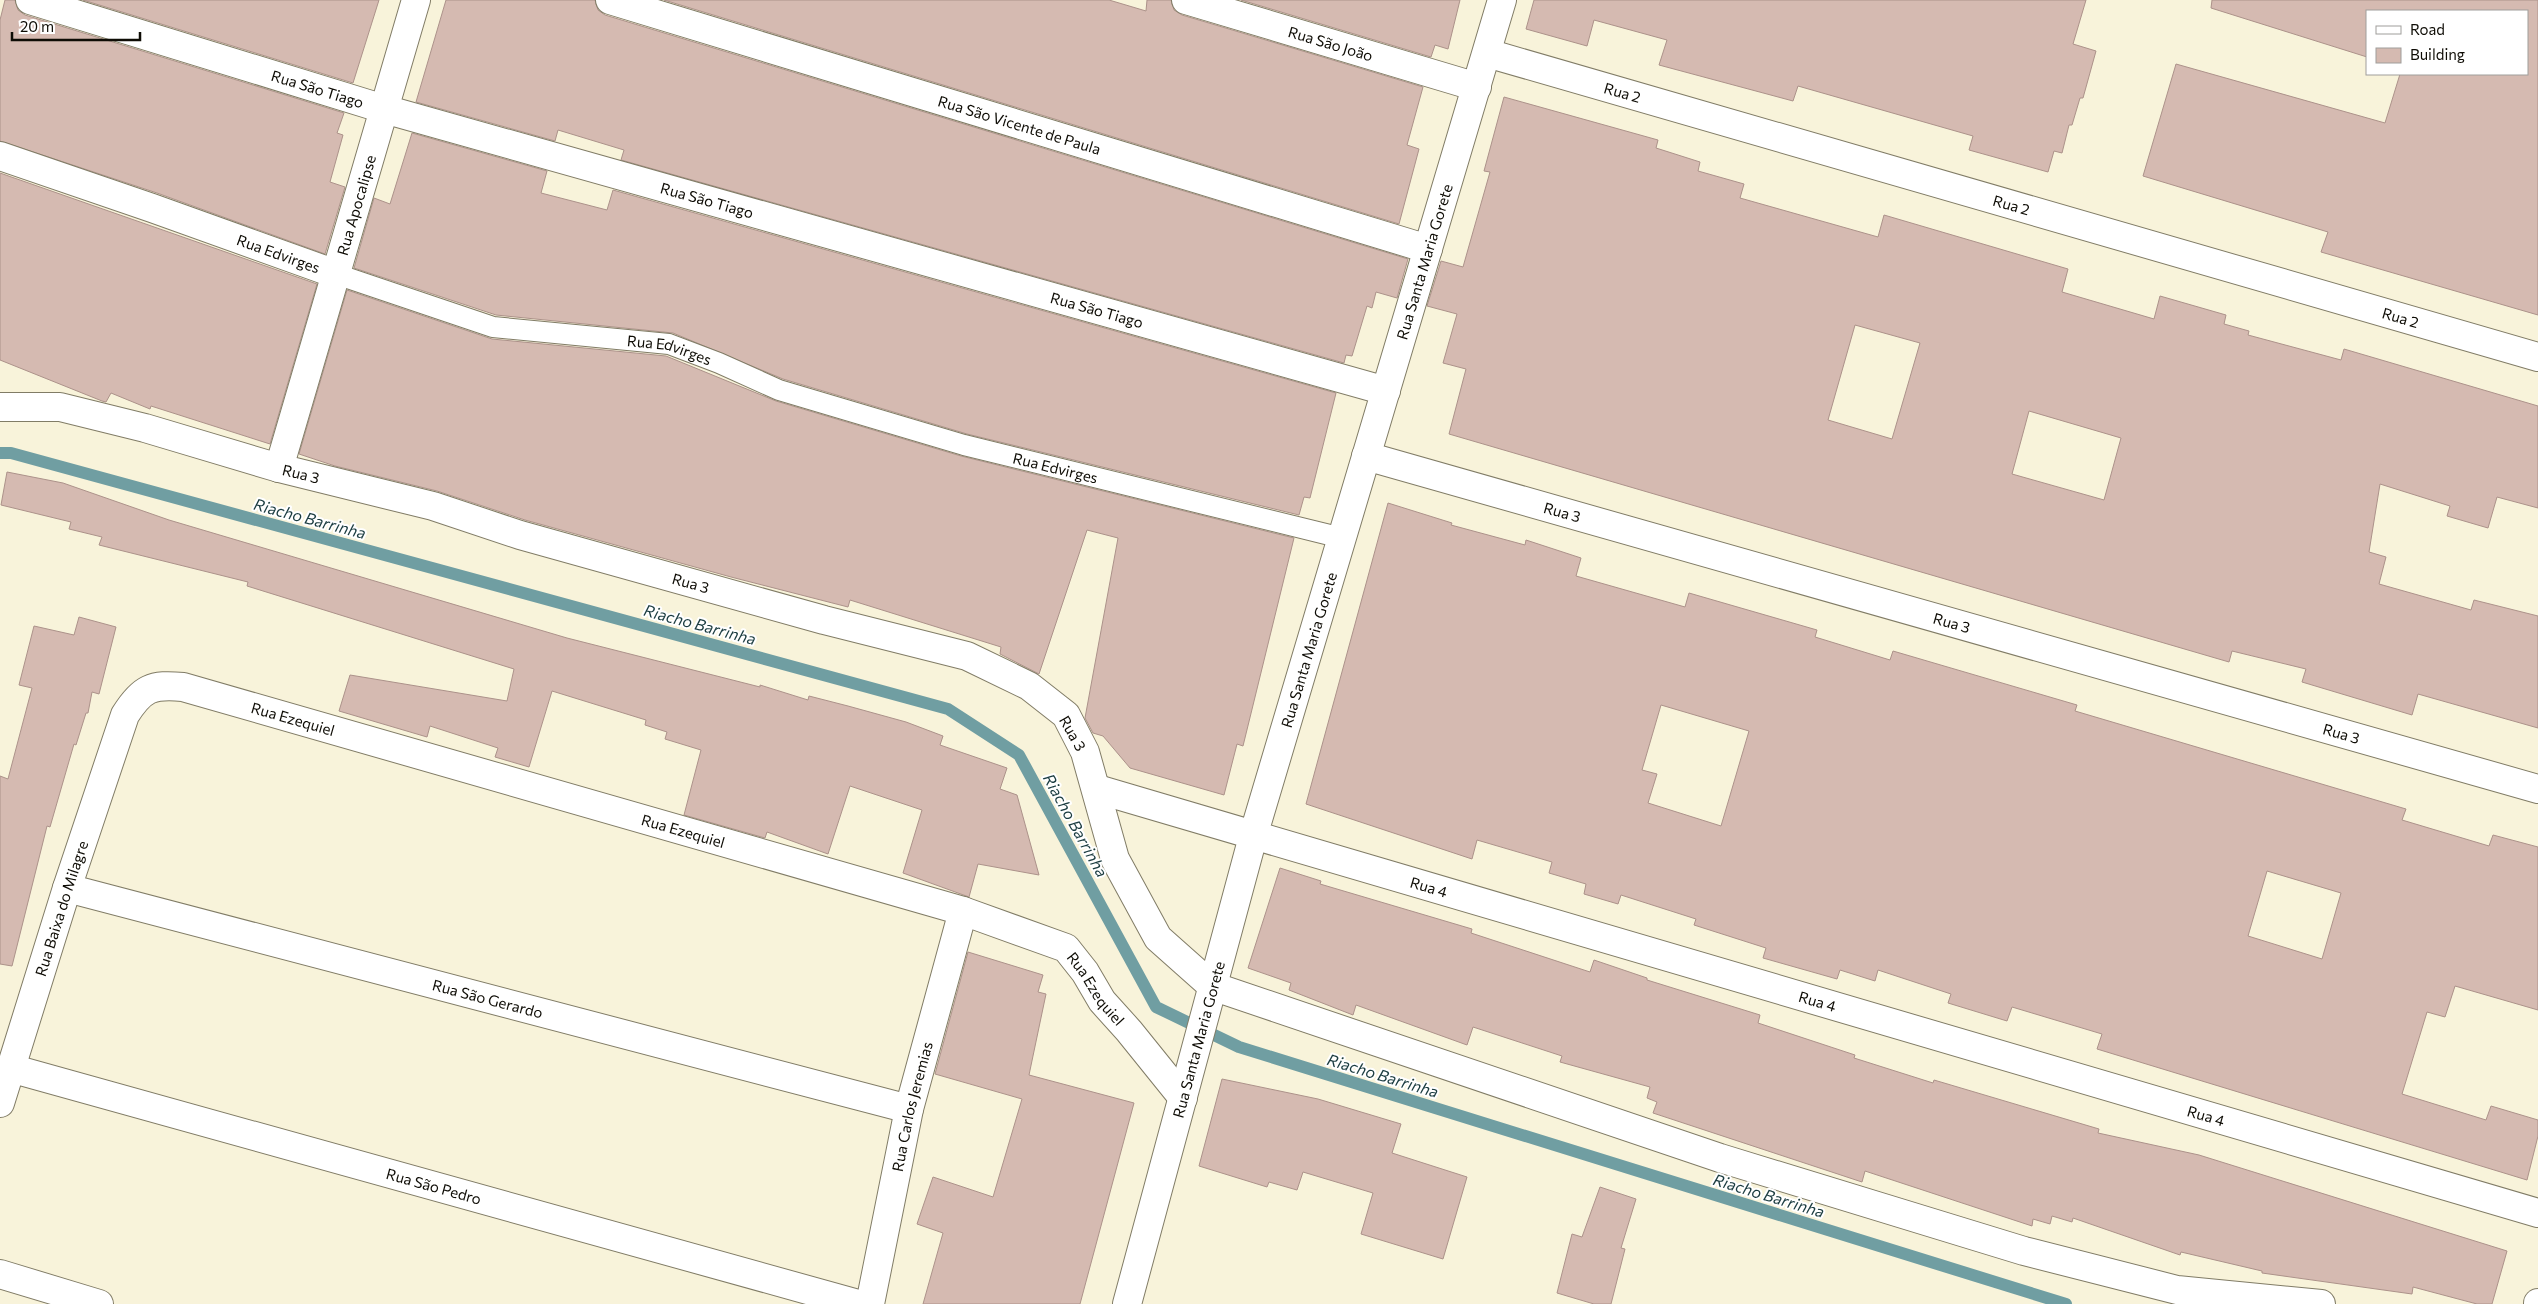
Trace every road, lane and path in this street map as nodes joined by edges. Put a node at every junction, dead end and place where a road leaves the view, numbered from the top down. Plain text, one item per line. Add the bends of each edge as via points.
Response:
1 (30, 0) edge
2 (416, 0) edge
3 (610, 0) edge
4 (1186, 0) edge
5 (1502, 0) edge
6 (1486, 53) junction
7 (1477, 87) junction
8 (384, 110) junction
9 (0, 156) edge
10 (1428, 249) junction
11 (336, 274) junction
12 (2538, 357) edge
13 (1386, 391) junction
14 (0, 406) edge
15 (1366, 456) junction
16 (279, 468) junction
17 (1342, 538) junction
18 (125, 715) joint
19 (1097, 789) junction
20 (2538, 789) edge
21 (1254, 833) junction
22 (67, 888) junction
23 (963, 911) junction
24 (1210, 992) junction
25 (10, 1068) junction
26 (1183, 1098) junction
27 (0, 1103) edge
28 (909, 1109) junction
29 (2538, 1213) edge
30 (0, 1274) edge
31 (99, 1304) edge
32 (858, 1304) edge
33 (870, 1304) edge
34 (1127, 1304) edge
35 (2321, 1304) edge

1 - 8 street, Rua São Tiago
2 - 8 street, Rua Apocalipse
3 - 10 street, Rua São Vicente de Paula
4 - 7 street, Rua São João
5 - 6 street, Rua Santa Maria Gorete
6 - 7 street, Rua Santa Maria Gorete
6 - 12 street, Rua 2
7 - 10 street, Rua Santa Maria Gorete
8 - 11 street, Rua Apocalipse
8 - 13 street, Rua São Tiago
9 - 11 street, Rua Edvirges
10 - 13 street, Rua Santa Maria Gorete
11 - 16 street, Rua Apocalipse
11 - 17 lane, Rua Edvirges via 493,328 669,344 779,390 964,444
13 - 15 street, Rua Santa Maria Gorete
14 - 16 street, Rua 3 via 60,407 145,428
15 - 17 street, Rua Santa Maria Gorete
15 - 20 street, Rua 3
16 - 19 street, Rua 3 via 433,506 530,538 824,620 967,656 1029,686 1066,715 1086,752
17 - 21 street, Rua Santa Maria Gorete
18 - 22 street, Rua Baixa do Milagre
18 - 23 street, Rua Ezequiel via 147,689 164,685 184,687
19 - 21 street, Rua 4
19 - 24 street, Rua 3 via 1115,858 1158,938
21 - 24 street, Rua Santa Maria Gorete
21 - 29 street, Rua 4
22 - 25 street, Rua Baixa do Milagre
22 - 28 street, Rua São Gerardo
23 - 26 street, Rua Ezequiel via 1066,948 1102,1001
23 - 28 street, Rua Carlos Jeremias
24 - 26 street, Rua Santa Maria Gorete
24 - 35 street via 1720,1158 2024,1251 2177,1290
25 - 27 street, Rua Baixa do Milagre
25 - 32 street, Rua São Pedro
26 - 34 street, Rua Santa Maria Gorete
28 - 33 street, Rua Carlos Jeremias
30 - 31 street

